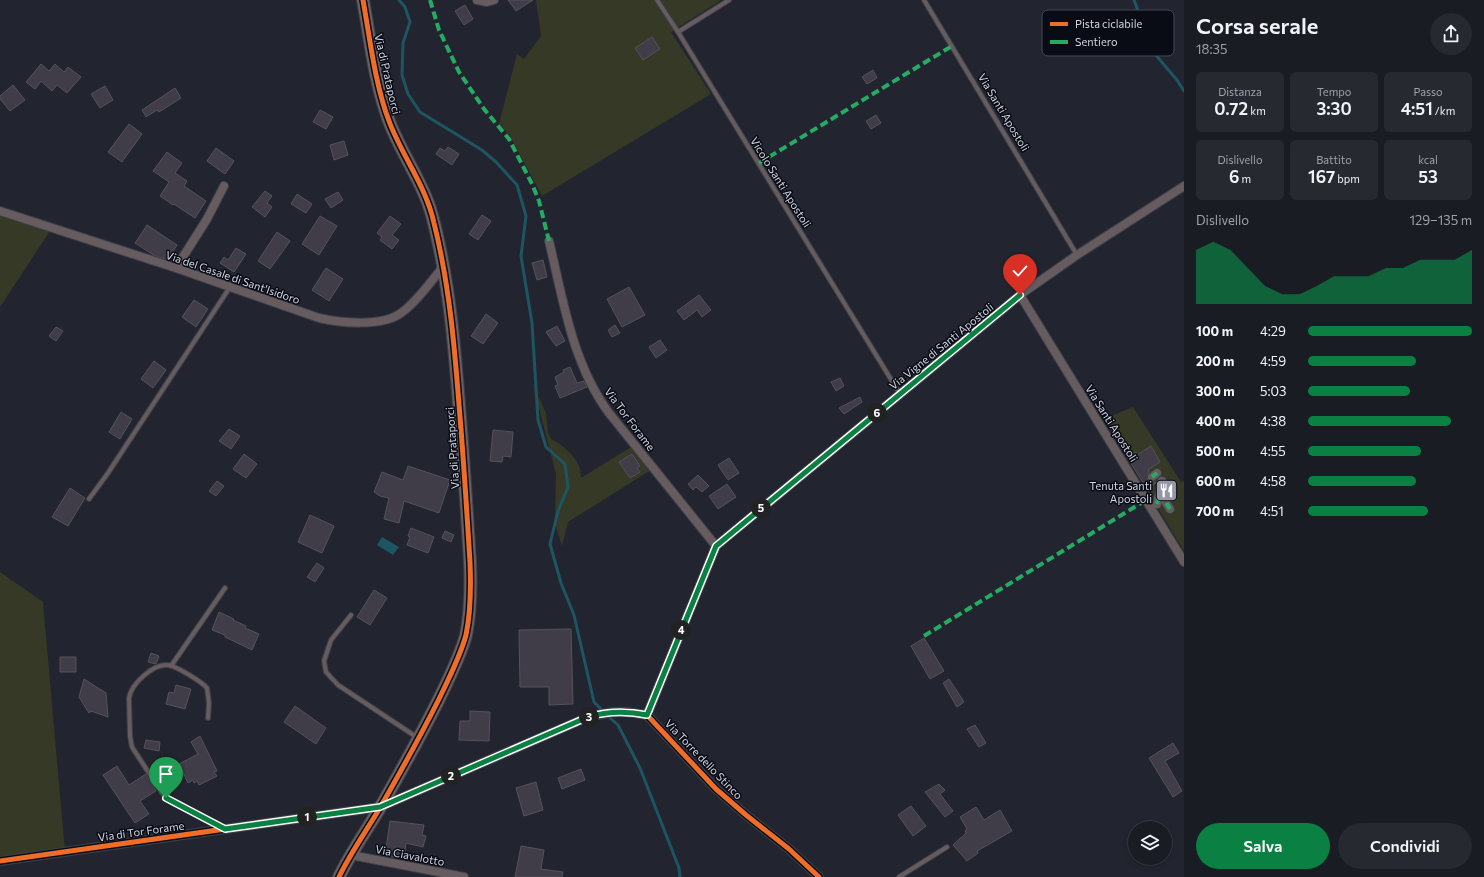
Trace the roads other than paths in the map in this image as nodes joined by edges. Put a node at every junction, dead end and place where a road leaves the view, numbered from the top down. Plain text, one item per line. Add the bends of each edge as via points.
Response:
1 (363, 0) edge
2 (477, 0) edge
3 (494, 0) edge
4 (657, 0) edge
5 (729, 0) edge
6 (924, 0) edge
7 (678, 32) junction
8 (224, 186) dead end
9 (1184, 186) edge
10 (0, 211) edge
11 (549, 241) dead end
12 (1077, 255) junction
13 (443, 267) junction
14 (176, 268) junction
15 (230, 287) junction
16 (1020, 295) junction
17 (900, 394) junction
18 (1162, 481) dead end
19 (1160, 493) junction
20 (89, 499) dead end
21 (1157, 504) dead end
22 (1170, 509) dead end
23 (716, 546) junction
24 (1184, 562) edge
25 (225, 588) dead end
26 (351, 615) dead end
27 (171, 666) junction
28 (647, 715) junction
29 (208, 718) dead end
30 (418, 738) junction
31 (380, 807) junction
32 (225, 829) junction
33 (947, 847) dead end
34 (351, 855) junction
35 (0, 861) edge
36 (339, 877) edge
37 (464, 877) edge
38 (819, 877) edge
39 (899, 877) edge

1 - 13 street, Via di Prataporci via 385,111 428,201
2 - 3 street
4 - 7 lane, Vicolo Santi Apostoli
5 - 7 lane
6 - 12 lane, Via Santi Apostoli
7 - 17 lane, Vicolo Santi Apostoli
8 - 14 street
9 - 12 street, Via Vigne di Santi Apostoli
10 - 14 street, Via del Casale di Sant'Isidoro
11 - 23 street, Via Tor Forame via 573,341 597,394 609,413
12 - 16 street, Via Vigne di Santi Apostoli
13 - 15 street, Via del Casale di Sant'Isidoro via 406,309 395,317 377,321 345,322 319,318
13 - 30 street, Via di Prataporci via 452,316 456,362 471,600 462,649
14 - 15 street, Via del Casale di Sant'Isidoro
15 - 20 lane
16 - 17 street, Via Vigne di Santi Apostoli
16 - 24 street, Via Santi Apostoli
17 - 23 street, Via Vigne di Santi Apostoli
18 - 19 street
19 - 21 street
19 - 22 street
23 - 28 street, Via Vigne di Santi Apostoli
25 - 27 lane
26 - 30 lane via 331,640 324,661 326,672 338,685
27 - 29 lane via 208,688
27 - 32 lane via 158,667 132,688 129,698 131,744 166,798
28 - 31 street via 612,712 588,717
28 - 38 street, Via Torre dello Stinco via 721,794 780,841
30 - 31 street, Via di Prataporci
31 - 32 street, Via di Tor Forame
31 - 34 street, Via di Prataporci
32 - 35 street, Via di Tor Forame
33 - 39 lane
34 - 36 street, Via di Prataporci
34 - 37 street, Via Ciavalotto

